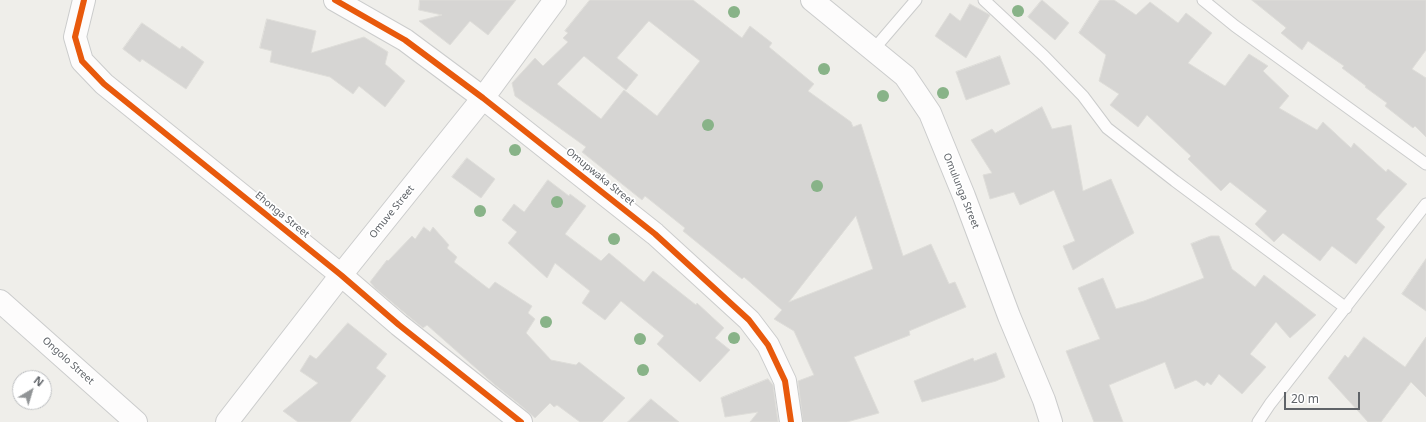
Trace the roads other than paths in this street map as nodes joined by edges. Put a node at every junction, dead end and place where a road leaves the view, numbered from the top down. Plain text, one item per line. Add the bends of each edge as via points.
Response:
1 (84, 0) edge
2 (335, 0) edge
3 (555, 0) edge
4 (812, 0) edge
5 (916, 0) edge
6 (984, 0) edge
7 (1204, 0) edge
8 (874, 49) junction
9 (483, 98) junction
10 (1426, 164) edge
11 (1426, 204) edge
12 (341, 275) junction
13 (0, 301) edge
14 (1346, 308) junction
15 (136, 422) edge
16 (227, 422) edge
17 (521, 422) edge
18 (791, 422) edge
19 (1051, 422) edge
20 (1258, 422) edge

1 - 12 street, Ehonga Street via 75,37 82,61 104,84
2 - 9 street, Omupwaka Street via 405,40
3 - 9 street, Omuve Street
4 - 8 street, Omulunga Street
5 - 8 lane
6 - 14 lane via 1083,96 1107,128
7 - 10 lane via 1235,26
8 - 19 street, Omulunga Street via 905,76 930,113
9 - 12 street, Omuve Street
9 - 18 street, Omupwaka Street via 655,234 749,320 768,345 785,381
11 - 14 lane
12 - 16 street, Omuve Street
12 - 17 street, Ehonga Street via 399,325
13 - 15 street, Ongolo Street
14 - 20 lane

